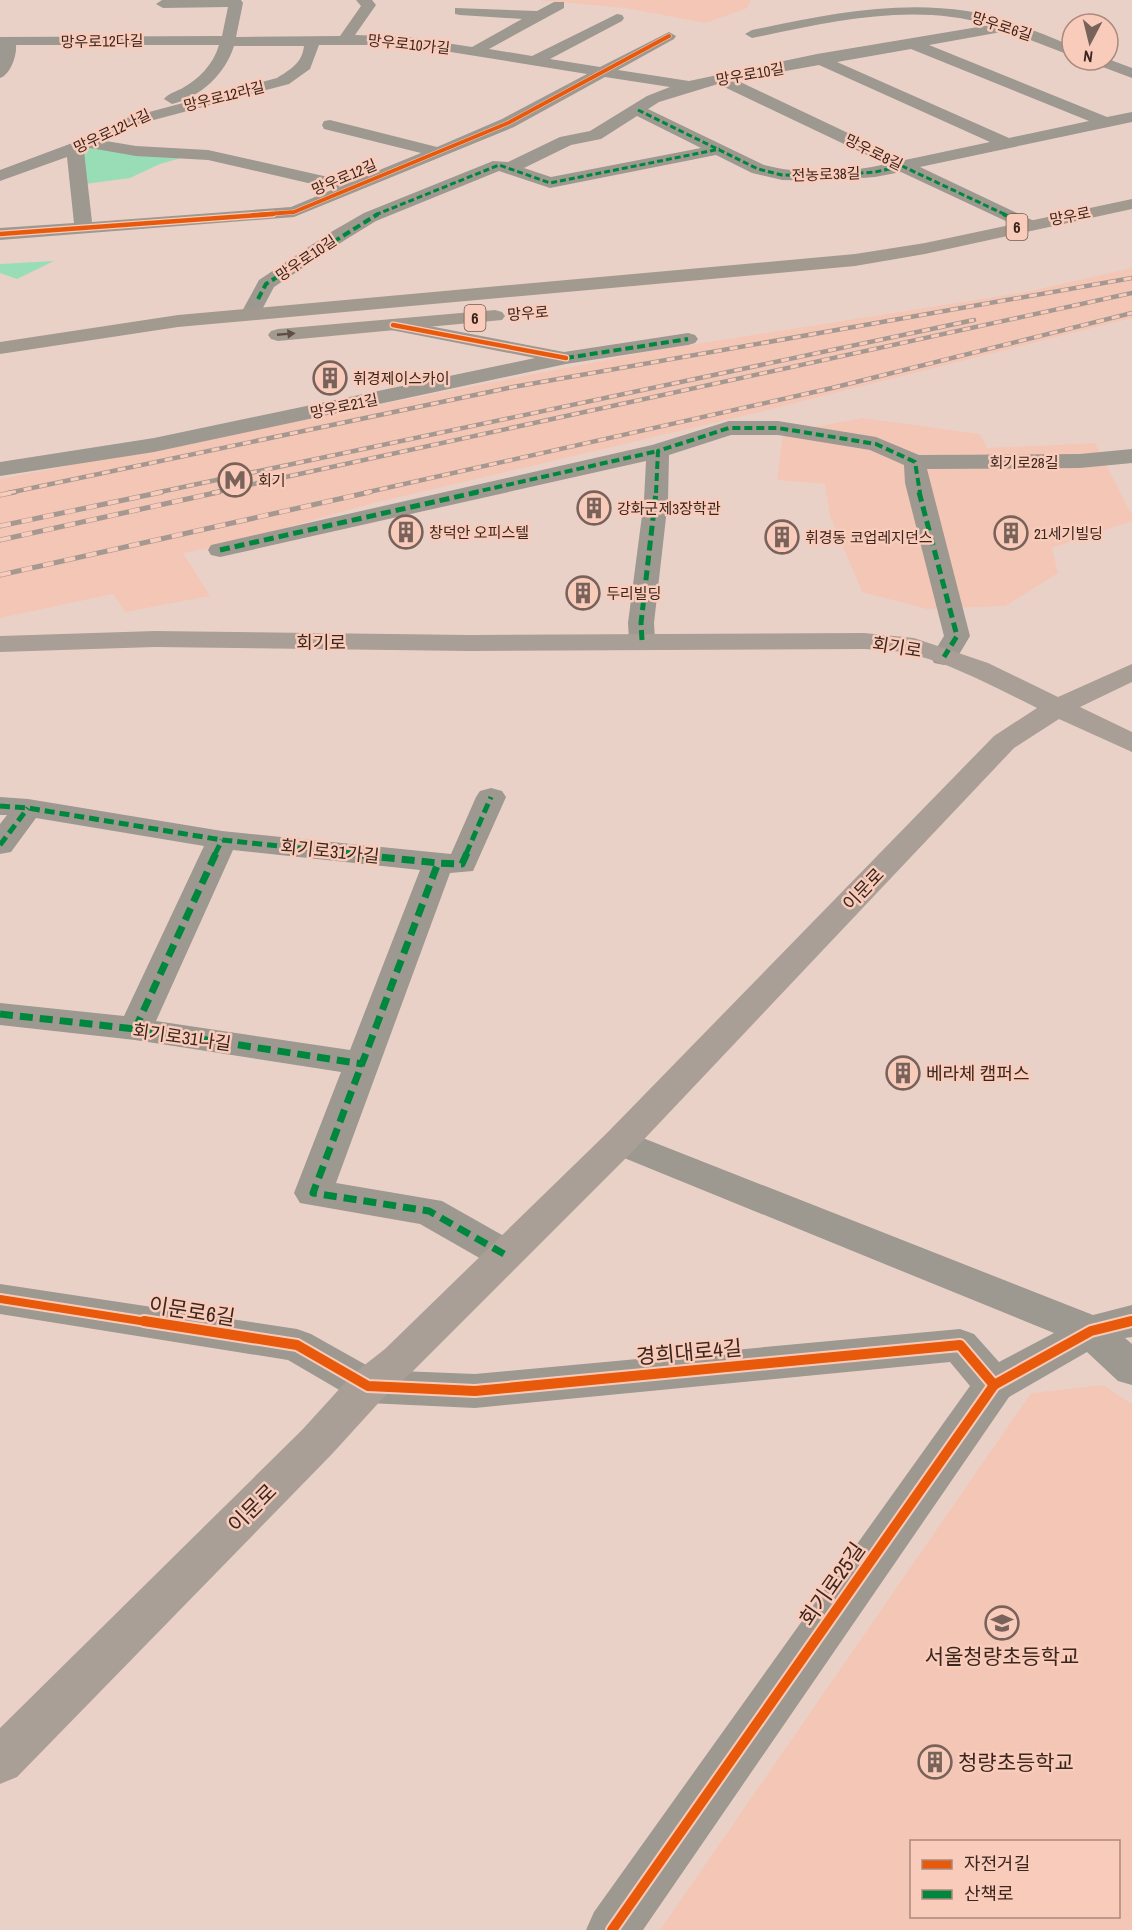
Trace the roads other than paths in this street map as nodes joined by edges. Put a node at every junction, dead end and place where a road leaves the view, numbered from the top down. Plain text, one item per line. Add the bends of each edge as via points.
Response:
1 (363, 0) edge
2 (163, 4) dead end
3 (559, 5) dead end
4 (959, 7) edge
5 (460, 11) dead end
6 (540, 16) junction
7 (617, 18) dead end
8 (1006, 27) junction
9 (669, 36) dead end
10 (344, 40) junction
11 (4, 41) edge
12 (230, 41) junction
13 (312, 42) junction
14 (913, 44) junction
15 (1060, 47) edge
16 (473, 52) junction
17 (821, 60) junction
18 (535, 61) junction
19 (600, 71) junction
20 (0, 73) edge
21 (721, 79) junction
22 (691, 86) junction
23 (638, 110) junction
24 (150, 116) junction
25 (1132, 117) edge
26 (1107, 123) junction
27 (330, 125) dead end
28 (1008, 144) junction
29 (82, 146) junction
30 (720, 149) junction
31 (438, 152) junction
32 (902, 166) junction
33 (510, 168) junction
34 (0, 176) edge
35 (352, 188) junction
36 (1132, 204) edge
37 (1027, 225) junction
38 (84, 228) junction
39 (0, 234) edge
40 (903, 254) junction
41 (792, 286) dead end
42 (515, 314) dead end
43 (250, 315) junction
44 (393, 325) junction
45 (252, 337) dead end
46 (688, 339) dead end
47 (170, 343) dead end
48 (39, 344) junction
49 (0, 348) edge
50 (567, 358) junction
51 (658, 450) junction
52 (1132, 456) edge
53 (915, 462) junction
54 (0, 469) edge
55 (220, 550) dead end
56 (642, 640) junction
57 (0, 644) edge
58 (944, 657) junction
59 (1132, 672) edge
60 (1056, 708) junction
61 (1132, 743) edge
62 (490, 797) dead end
63 (14, 807) edge
64 (222, 840) junction
65 (0, 845) edge
66 (438, 863) junction
67 (0, 1014) edge
68 (135, 1029) junction
69 (363, 1064) junction
70 (620, 1142) junction
71 (504, 1254) junction
72 (0, 1299) edge
73 (1112, 1326) edge
74 (1132, 1369) edge
75 (994, 1385) junction
76 (368, 1386) junction
77 (0, 1761) edge
78 (612, 1930) edge

1 - 10 street via 369,5
2 - 12 street, 망우로12나길 via 236,3
3 - 6 street, 망우로10가길
4 - 8 street, 망우로6길
4 - 17 street, 망우로6길 via 872,10 752,34
5 - 6 street
6 - 16 street, 망우로10가길
7 - 18 street
8 - 14 street, 망우로10길
8 - 15 street, 망우로6길
9 - 19 street, 망우로12길
10 - 13 street
10 - 16 street, 망우로10가길 via 407,41
11 - 12 street, 망우로12다길
11 - 20 street, 망우로12다길 via 9,51
12 - 13 street
12 - 24 street, 망우로12나길 via 215,73 193,91 163,103
13 - 24 street, 망우로12라길 via 305,66 283,81
14 - 17 street, 망우로10길
14 - 26 street
16 - 18 street, 망우로10가길
17 - 21 street, 망우로10길
17 - 28 street
18 - 19 street, 망우로10가길
19 - 22 street, 망우로10가길
19 - 31 street, 망우로12길 via 508,123
21 - 22 street, 망우로10길
21 - 32 street, 망우로8길
22 - 23 street, 망우로10길 via 653,99
23 - 30 street, 전농로38길
23 - 33 street, 망우로10길 via 595,135 566,141
24 - 29 street, 망우로12나길
25 - 26 street, 전농로38길
26 - 28 street, 전농로38길
27 - 31 street, 망우로12길
28 - 32 street, 전농로38길
29 - 34 street, 망우로12나길
29 - 35 street, 망우로12길 via 208,155
29 - 38 street
30 - 32 street, 전농로38길 via 758,169 782,175 875,172
30 - 33 street, 망우로10길 via 550,183
31 - 35 street, 망우로12길
32 - 37 street, 망우로8길
33 - 43 street, 망우로10길 via 499,165 370,217 266,284
35 - 38 street, 망우로12길 via 294,212
36 - 37 main road, 망우로 / 6
37 - 40 main road, 망우로 / 6
38 - 39 street, 망우로12길
40 - 41 main road, 망우로 / 6 via 879,271
40 - 43 main road, 망우로 / 6
42 - 44 main road, 망우로 / 6
43 - 48 main road, 망우로 / 6 via 178,321
45 -> 44 main road, 망우로 / 6
44 - 50 street
46 - 50 street, 망우로21길
47 - 48 main road, 망우로 / 6
48 - 49 main road, 망우로 / 6
50 - 54 street, 망우로21길 via 154,445
51 - 53 street, 회기로28길 via 729,428 778,428 876,444
51 - 55 street
51 - 56 street via 656,500 640,623
52 - 53 street, 회기로28길 via 1080,461
53 - 58 street via 957,636
56 - 57 main road, 회기로 via 91,640
56 - 58 main road, 회기로 via 864,641 905,644
58 - 60 main road, 회기로 via 978,669
59 - 60 main road, 이문로
60 - 61 main road, 회기로
60 - 70 main road, 이문로 via 1004,742
62 - 66 street, 회기로31가길 via 462,864
63 - 64 street, 회기로31가길
63 - 65 street, 회기로31가길
64 - 66 street, 회기로31가길
64 - 68 street
66 - 69 street
67 - 68 street, 회기로31나길
68 - 69 street, 회기로31나길
69 - 71 street via 313,1193 429,1211
70 - 71 main road, 이문로
70 - 73 street
71 - 76 main road, 이문로
72 - 76 street, 이문로6길 via 297,1345
73 - 74 street
73 - 75 street, 회기로25길
75 - 76 street, 경희대로4길 via 960,1345 475,1390
75 - 78 street, 회기로25길
76 - 77 main road, 이문로

